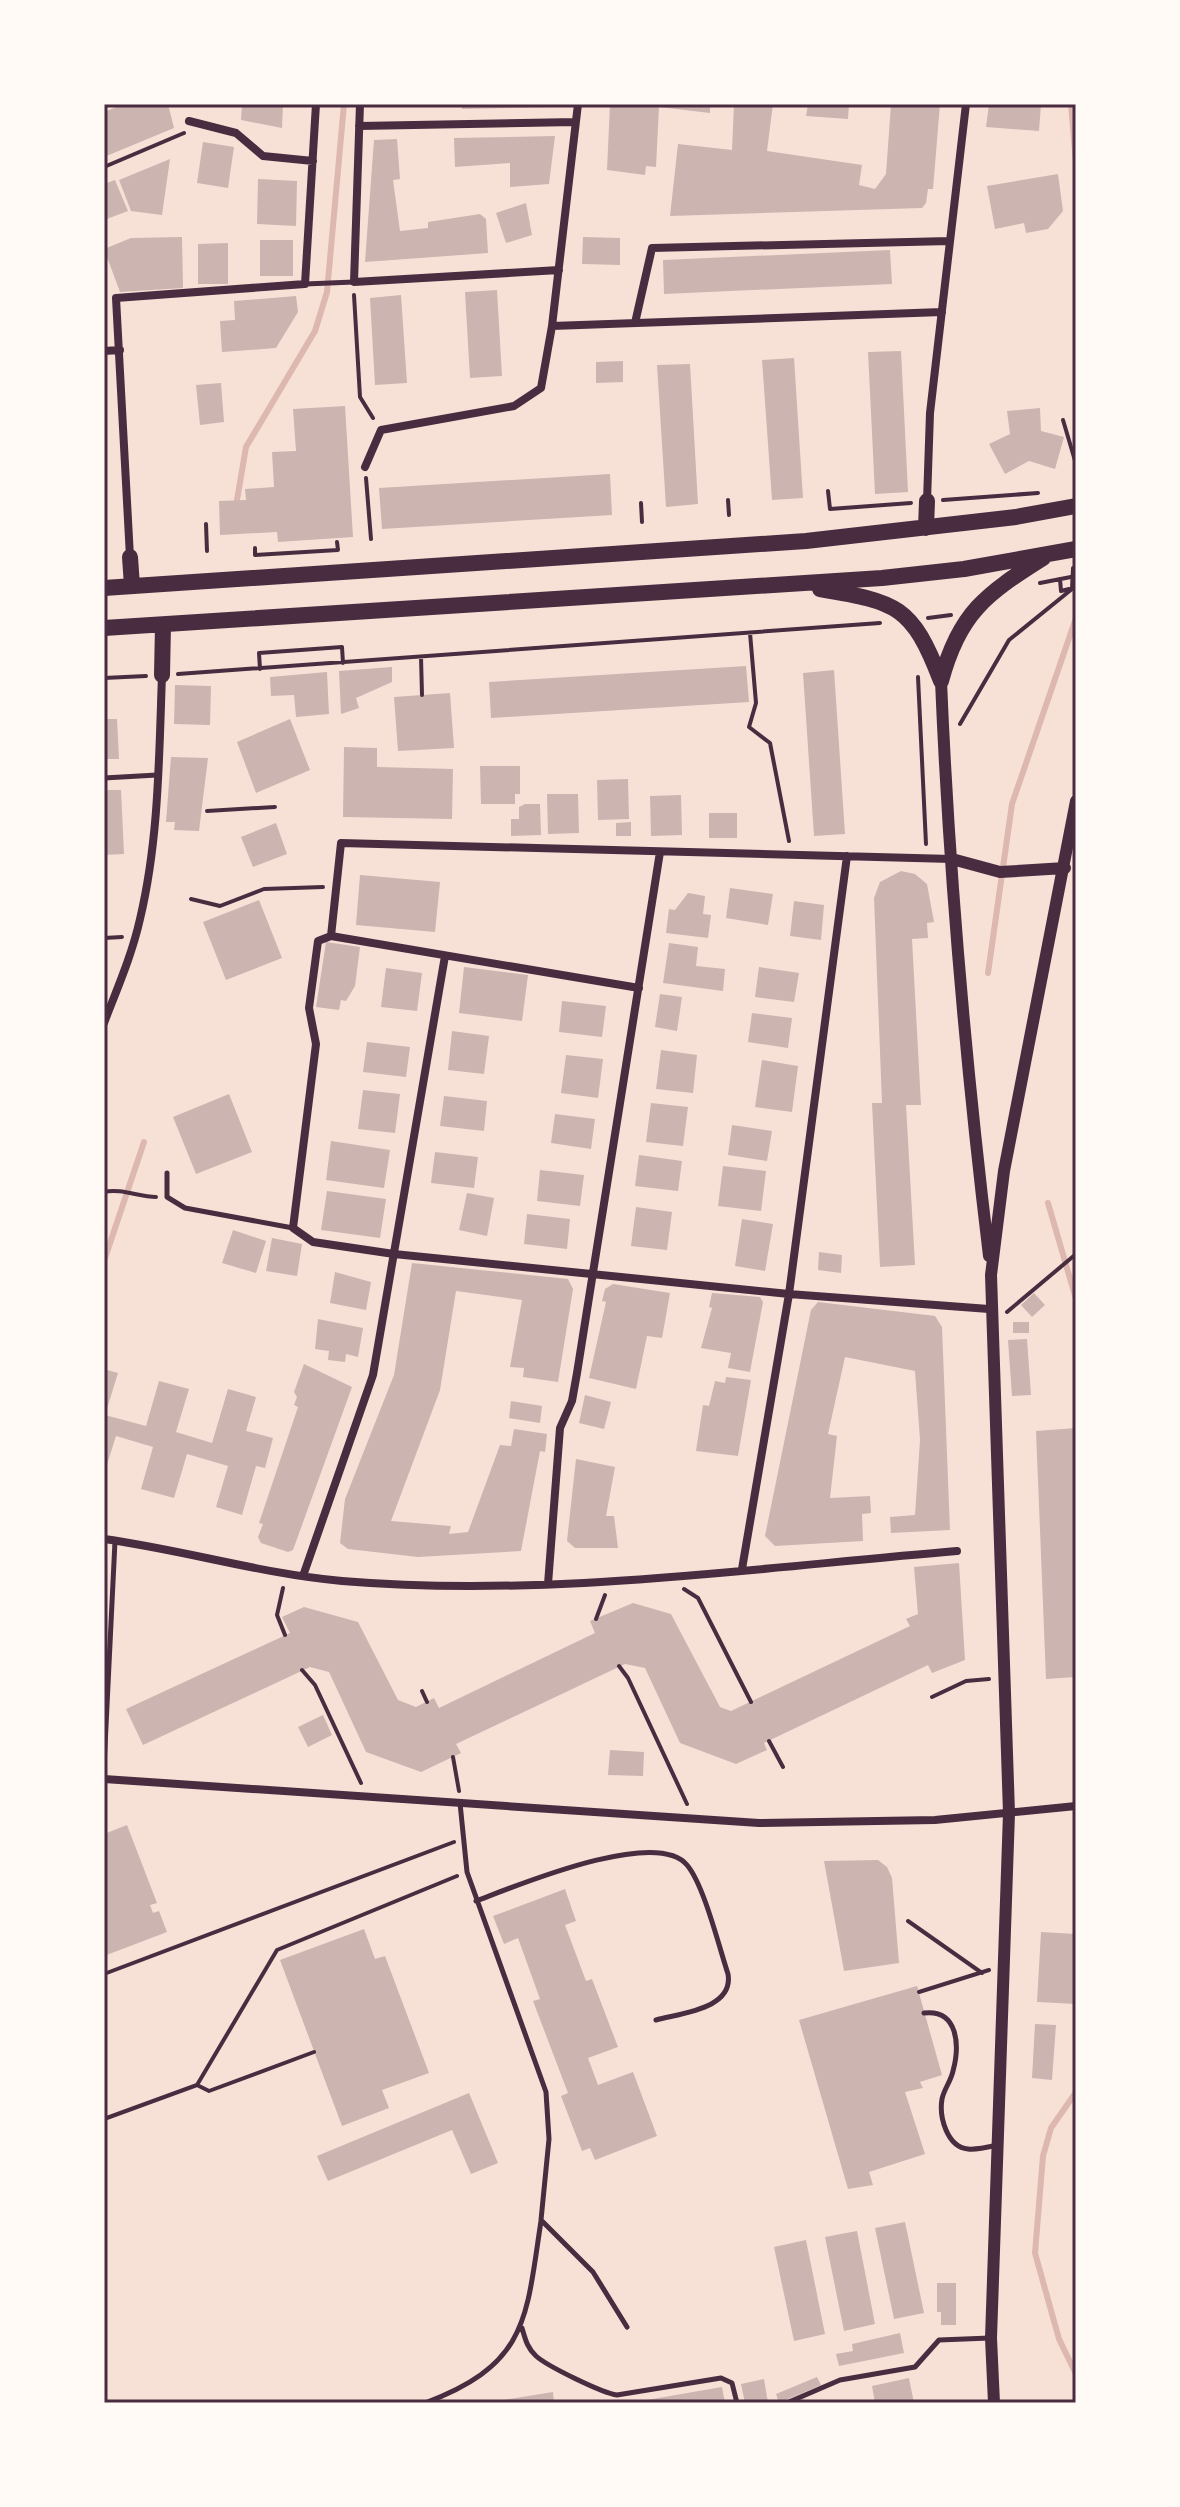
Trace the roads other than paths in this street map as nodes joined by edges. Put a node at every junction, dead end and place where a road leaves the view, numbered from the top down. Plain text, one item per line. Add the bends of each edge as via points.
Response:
1 (316, 104) edge
2 (360, 104) edge
3 (578, 104) edge
4 (966, 104) edge
5 (189, 121) road end
6 (575, 122) junction
7 (359, 126) junction
8 (313, 161) junction
9 (950, 241) junction
10 (559, 270) junction
11 (349, 282) junction
12 (305, 284) junction
13 (942, 312) junction
14 (635, 323) junction
15 (552, 326) junction
16 (120, 350) junction
17 (104, 351) edge
18 (365, 467) road end
19 (927, 501) joint
20 (1073, 506) edge
21 (926, 528) junction
22 (1072, 550) edge
23 (1048, 554) junction
24 (130, 557) joint
25 (788, 584) junction
26 (132, 586) junction
27 (104, 588) edge
28 (163, 625) junction
29 (104, 628) edge
30 (162, 675) joint
31 (941, 681) junction
32 (158, 775) junction
33 (104, 778) edge
34 (1076, 801) edge
35 (1076, 840) edge
36 (660, 852) junction
37 (847, 856) junction
38 (952, 859) junction
39 (1065, 868) junction
40 (331, 936) junction
41 (445, 956) junction
42 (639, 988) junction
43 (104, 1023) edge
44 (167, 1173) dead end
45 (293, 1228) junction
46 (394, 1254) junction
47 (593, 1272) junction
48 (991, 1275) junction
49 (789, 1294) junction
50 (989, 1309) junction
51 (104, 1539) edge
52 (115, 1540) junction
53 (957, 1551) dead end
54 (742, 1569) junction
55 (303, 1576) junction
56 (548, 1584) junction
57 (104, 1767) edge
58 (104, 1779) edge
59 (460, 1802) junction
60 (1076, 1806) edge
61 (1009, 1813) junction
62 (476, 1901) junction
63 (924, 2013) dead end
64 (656, 2020) dead end
65 (999, 2145) junction
66 (541, 2220) junction
67 (627, 2327) dead end
68 (522, 2328) junction
69 (991, 2338) junction
70 (789, 2402) edge
71 (425, 2403) edge
72 (737, 2403) edge
73 (994, 2403) edge

1 - 8 street
2 - 7 street
3 - 6 street
4 - 9 street
5 - 8 street via 236,133 263,156
6 - 7 street
6 - 10 street
7 - 11 street
8 - 12 street
9 - 13 street
9 - 14 street via 652,248
10 - 11 street
10 - 15 street
11 - 12 lane
12 - 16 street via 116,298
13 - 14 street
13 - 19 street
14 - 15 street
15 - 18 street via 541,388 524,402 381,430
16 - 17 street
16 - 24 street
19 - 21 highway
20 - 21 highway
21 - 26 highway via 790,542
22 - 23 highway
23 - 25 highway via 906,575
23 - 31 highway via 993,590 970,613 949,651
24 - 26 highway
25 - 28 highway
25 - 31 highway via 883,601 912,620
26 - 27 highway
28 - 29 highway
28 - 30 highway
30 - 32 street
31 - 38 street
32 - 33 lane
32 - 43 street via 156,824 140,921
34 - 39 street
35 - 39 street
36 - 37 street
36 - 40 street via 341,843
36 - 42 street
37 - 38 street
37 - 49 street
38 - 39 street via 1000,872
38 - 48 street
39 - 48 street via 1007,1156
40 - 41 street
40 - 45 street via 318,941 309,1008 316,1044
41 - 42 street
41 - 46 street
42 - 47 street
44 - 45 lane via 167,1197 185,1208
45 - 46 street via 313,1242
46 - 47 street
46 - 55 street via 373,1375
47 - 49 street
47 - 56 street via 572,1401 560,1428
48 - 50 street
49 - 50 street
49 - 54 street
50 - 61 street
51 - 52 street
52 - 55 street
52 - 57 lane
53 - 54 street
54 - 56 street
55 - 56 street via 456,1585
58 - 59 street
59 - 61 street via 695,1821 935,1820
59 - 62 lane via 467,1872
60 - 61 street
61 - 65 street
62 - 64 lane via 589,1860 676,1856 694,1876 729,1986 718,2002
62 - 66 lane via 546,2092 549,2139
63 - 65 lane via 936,2011 949,2019 955,2032 954,2069 941,2104 950,2138 969,2150
65 - 69 street
66 - 67 lane via 593,2272
66 - 68 lane
68 - 71 lane via 489,2369
68 - 72 lane via 536,2357 602,2392 617,2395 721,2378 732,2383
69 - 70 lane via 939,2340 915,2367 840,2380
69 - 73 street

